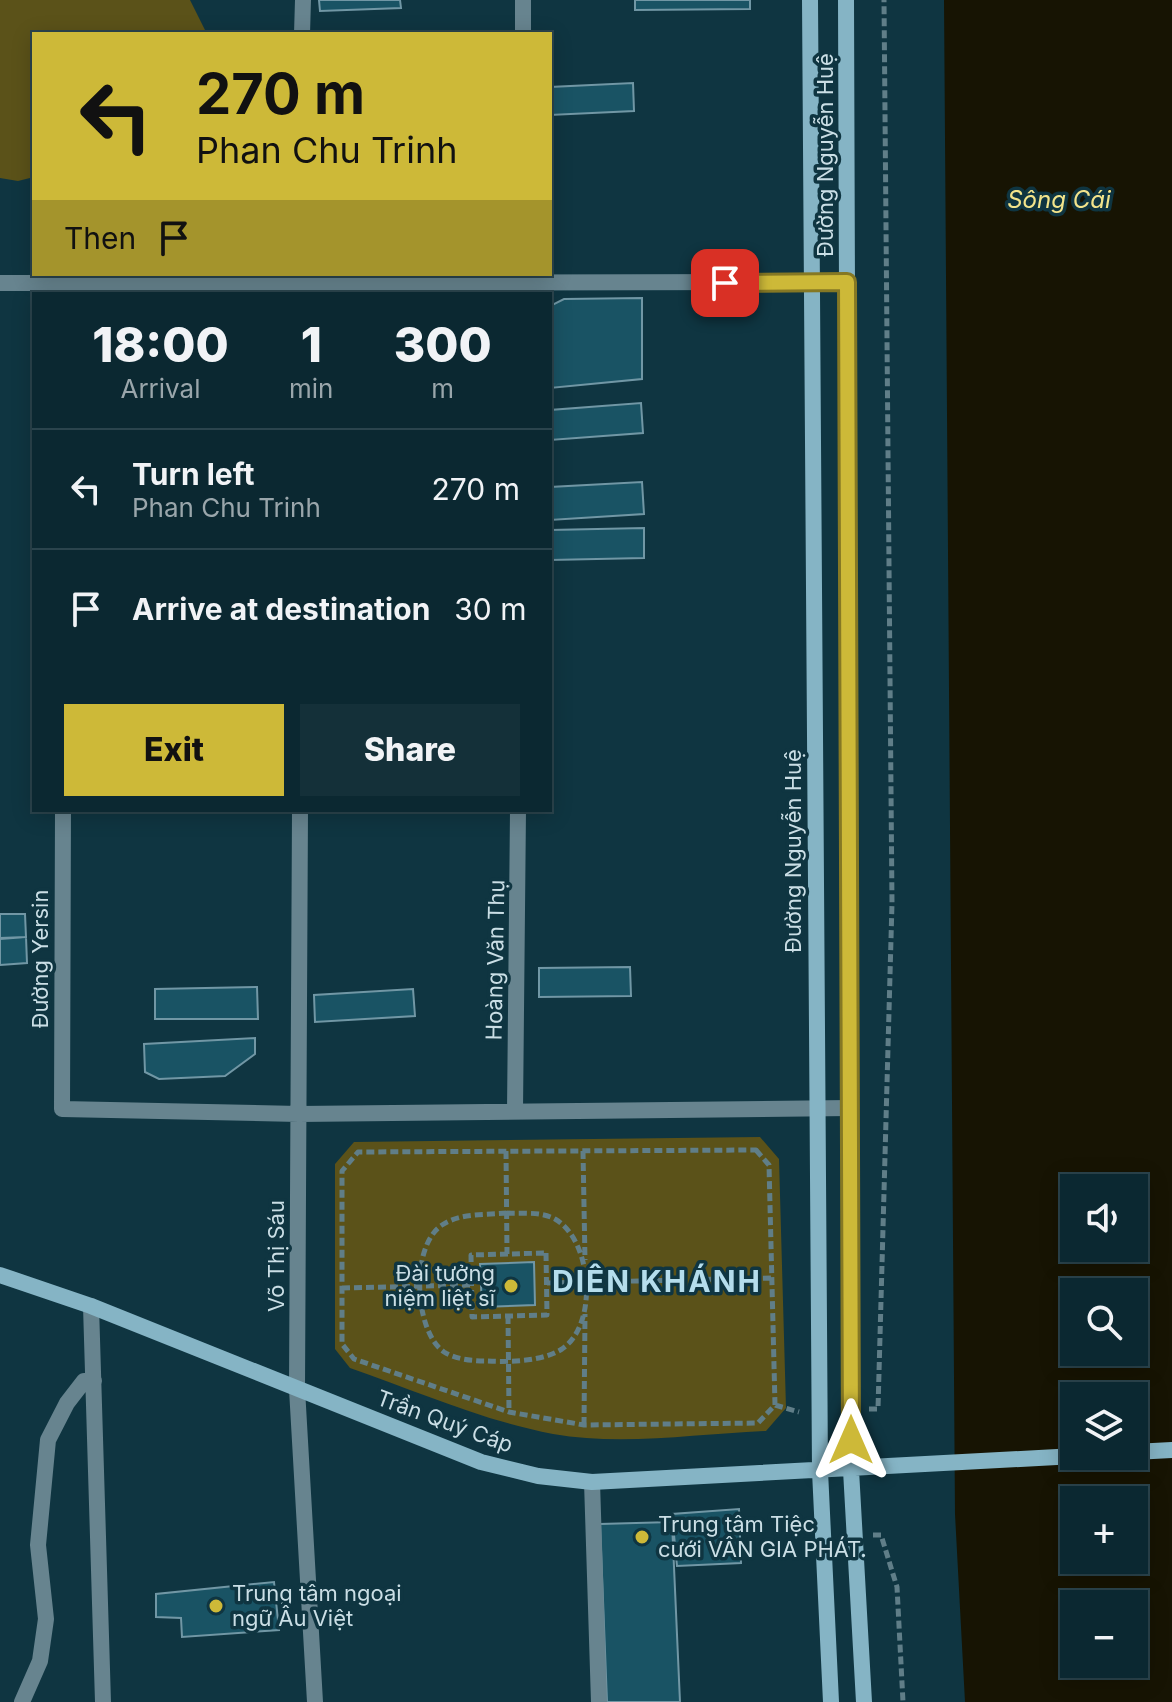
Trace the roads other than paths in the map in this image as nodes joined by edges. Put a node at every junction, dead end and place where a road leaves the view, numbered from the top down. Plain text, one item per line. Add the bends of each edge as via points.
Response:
1 (303, 0) edge
2 (523, 0) edge
3 (810, 0) edge
4 (846, 0) edge
5 (302, 32) edge
6 (523, 32) edge
7 (847, 282) junction
8 (0, 283) edge
9 (523, 283) edge
10 (812, 283) junction
11 (301, 284) edge
12 (64, 288) edge
13 (63, 812) edge
14 (300, 812) edge
15 (518, 812) edge
16 (816, 1108) junction
17 (850, 1108) junction
18 (515, 1111) junction
19 (299, 1114) junction
20 (0, 1275) edge
21 (91, 1306) junction
22 (94, 1381) junction
23 (297, 1389) junction
24 (1172, 1450) edge
25 (1148, 1451) edge
26 (1060, 1457) edge
27 (851, 1470) junction
28 (820, 1471) junction
29 (592, 1482) junction
30 (22, 1702) edge
31 (103, 1702) edge
32 (315, 1702) edge
33 (599, 1702) edge
34 (831, 1702) edge
35 (864, 1702) edge

1 - 5 street
2 - 6 street
3 - 10 main road, Đường Nguyễn Huệ
4 - 7 main road, Đường Nguyễn Huệ
7 - 10 street
7 - 17 main road, Đường Nguyễn Huệ
8 - 12 street
9 - 10 street
9 - 11 street
10 - 16 main road, Đường Nguyễn Huệ
11 - 12 street
13 - 19 street, Đường Yersin via 62,1109
14 - 19 street, Võ Thị Sáu
15 - 18 street, Hoàng Văn Thụ
16 - 17 street
16 - 18 street
16 - 28 main road, Đường Nguyễn Huệ
17 - 27 main road, Đường Nguyễn Huệ
18 - 19 street
19 - 23 street, Võ Thị Sáu
20 - 21 main road, Trần Quý Cáp
21 - 22 street
21 - 23 main road, Trần Quý Cáp
22 - 30 street via 84,1381 48,1440 38,1545 46,1619 40,1661
22 - 31 street
23 - 29 main road, Trần Quý Cáp via 481,1462
23 - 32 street, Võ Thị Sáu
24 - 25 main road
26 - 27 main road, Trần Quý Cáp
27 - 28 main road, Trần Quý Cáp
27 - 35 main road, Đường Nguyễn Huệ
28 - 29 main road, Trần Quý Cáp
28 - 34 main road, Đường Nguyễn Huệ
29 - 33 street

